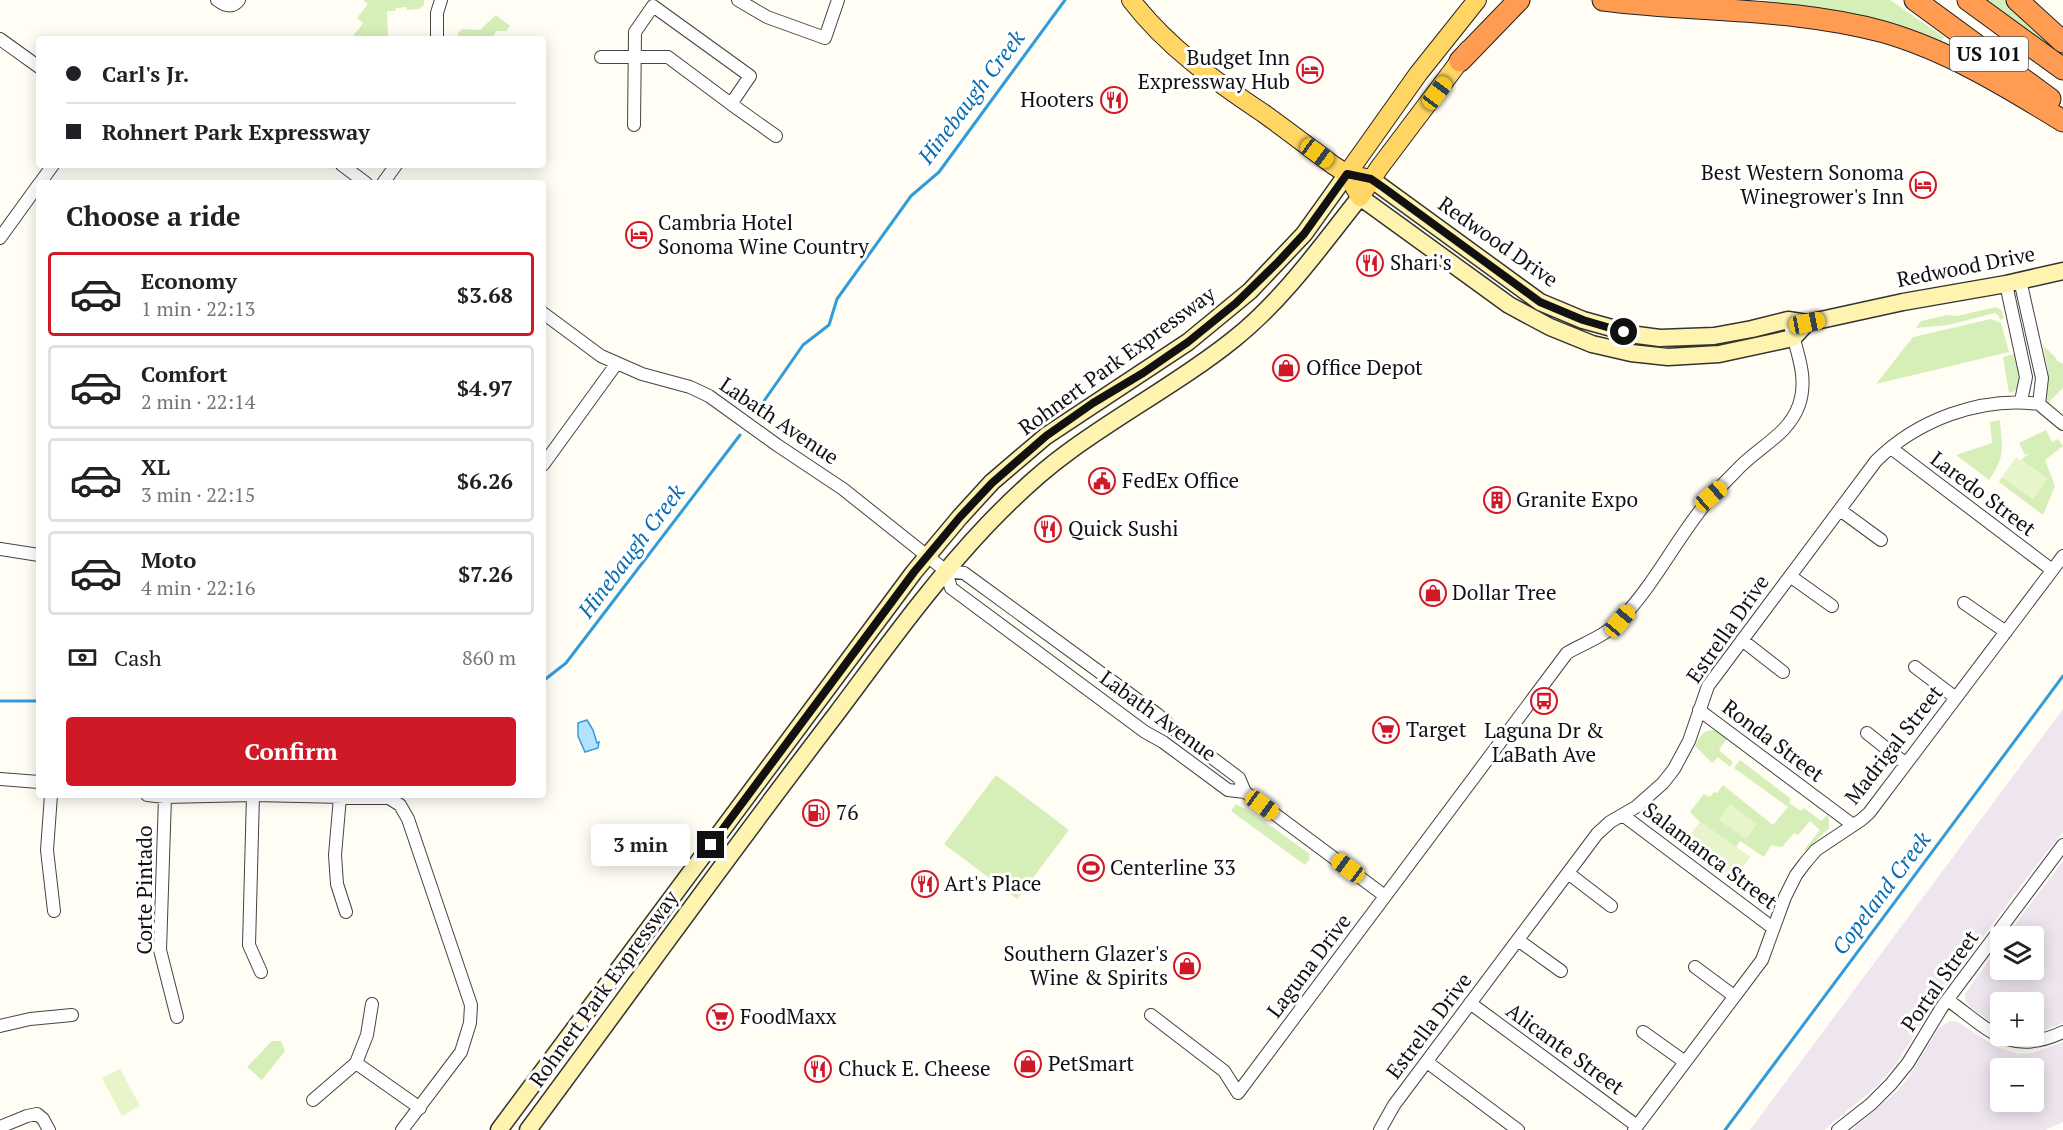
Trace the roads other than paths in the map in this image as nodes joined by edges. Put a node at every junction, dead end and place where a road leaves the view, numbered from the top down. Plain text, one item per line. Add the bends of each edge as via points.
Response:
1 (217, 0) edge
2 (239, 0) edge
3 (441, 0) edge
4 (738, 0) edge
5 (838, 0) edge
6 (1131, 0) edge
7 (1477, 0) edge
8 (1507, 0) edge
9 (1519, 0) edge
10 (1603, 0) edge
11 (1915, 0) edge
12 (1968, 0) edge
13 (2016, 0) edge
14 (437, 36) edge
15 (0, 39) edge
16 (2063, 42) edge
17 (635, 56) junction
18 (601, 57) dead end
19 (1460, 62) junction
20 (36, 65) edge
21 (2063, 69) edge
22 (731, 104) junction
23 (2063, 108) edge
24 (2063, 121) edge
25 (634, 125) dead end
26 (776, 136) dead end
27 (346, 168) edge
28 (1347, 174) junction
29 (1371, 179) junction
30 (362, 180) edge
31 (36, 189) edge
32 (1360, 197) junction
33 (0, 238) edge
34 (2063, 271) edge
35 (2013, 282) junction
36 (546, 315) edge
37 (1788, 320) junction
38 (1807, 323) junction
39 (1793, 338) junction
40 (617, 363) junction
41 (1143, 373) junction
42 (1157, 392) junction
43 (2020, 401) junction
44 (2038, 404) junction
45 (2063, 424) edge
46 (1891, 448) junction
47 (546, 461) edge
48 (1840, 510) junction
49 (1881, 540) dead end
50 (0, 549) edge
51 (36, 555) edge
52 (928, 555) junction
53 (2063, 556) edge
54 (2052, 570) junction
55 (946, 571) junction
56 (1790, 576) junction
57 (1964, 603) dead end
58 (1832, 606) dead end
59 (2006, 632) junction
60 (1742, 640) junction
61 (1915, 667) dead end
62 (1783, 672) dead end
63 (1956, 698) junction
64 (1699, 710) junction
65 (1867, 733) dead end
66 (1906, 764) junction
67 (0, 779) edge
68 (36, 782) edge
69 (1245, 792) junction
70 (51, 798) edge
71 (165, 798) edge
72 (253, 798) edge
73 (340, 798) edge
74 (389, 798) edge
75 (1624, 816) junction
76 (1853, 825) junction
77 (2063, 845) edge
78 (1568, 873) junction
79 (1385, 896) junction
80 (669, 902) junction
81 (1611, 906) dead end
82 (54, 911) dead end
83 (346, 912) dead end
84 (684, 916) junction
85 (1773, 928) junction
86 (1518, 940) junction
87 (1695, 967) dead end
88 (1561, 971) dead end
89 (261, 972) dead end
90 (1734, 996) junction
91 (1948, 1000) junction
92 (1470, 1003) junction
93 (372, 1004) dead end
94 (590, 1007) junction
95 (72, 1015) dead end
96 (1151, 1015) dead end
97 (177, 1017) dead end
98 (609, 1021) junction
99 (0, 1026) edge
100 (1643, 1032) dead end
101 (2063, 1032) edge
102 (1427, 1062) junction
103 (1685, 1062) junction
104 (356, 1063) junction
105 (313, 1100) dead end
106 (420, 1108) junction
107 (0, 1127) edge
108 (1636, 1128) edge
109 (49, 1130) edge
110 (402, 1130) edge
111 (499, 1130) edge
112 (528, 1130) edge
113 (1380, 1130) edge
114 (1518, 1130) edge
115 (1838, 1130) edge

1 - 2 street via 225,6
3 - 14 street
4 - 5 street via 767,17 825,38
6 - 28 main road, Redwood Drive via 1187,58
7 - 28 main road, Rohnert Park Expressway
8 - 19 main road, Rohnert Park Expressway
9 - 19 highway
10 - 24 highway via 1800,16 1886,33 1961,62
11 - 23 highway, US 101
12 - 21 highway, US 101
13 - 16 highway
15 - 20 street
17 - 18 street
17 - 22 street via 668,57
17 - 22 street via 635,33 653,6 750,76
17 - 25 street
19 - 29 main road, Rohnert Park Expressway
22 - 26 street
27 - 30 street
28 - 29 main road, Redwood Drive
28 - 32 main road, Redwood Drive
28 - 41 main road, Rohnert Park Expressway via 1304,234 1250,291
29 - 32 main road, Rohnert Park Expressway
29 - 37 main road, Redwood Drive via 1525,292 1583,320 1636,335 1683,338 1714,336
31 - 33 street
32 - 39 main road, Redwood Drive via 1509,305 1592,344 1668,357 1719,354
32 - 42 main road, Rohnert Park Expressway via 1269,308 1205,362
34 - 35 main road, Redwood Drive
35 - 38 main road, Redwood Drive
35 - 43 street via 2026,377
35 - 44 street via 2042,378
36 - 40 street, Labath Avenue via 601,356
37 - 38 main road, Redwood Drive
37 - 39 street, Laguna Drive
38 - 39 main road
39 - 79 street, Laguna Drive via 1804,384 1798,408 1789,423 1711,496 1620,621 1597,639 1567,653
40 - 47 street
40 - 52 street, Labath Avenue via 709,396 843,489
41 - 42 main road
41 - 52 main road, Rohnert Park Expressway via 1093,403 1032,448 992,483
42 - 55 main road, Rohnert Park Expressway via 1037,476
43 - 44 street, Estrella Drive
43 - 46 street, Estrella Drive via 1946,416
44 - 45 street
46 - 48 street, Estrella Drive via 1876,461
46 - 54 street, Laredo Street
48 - 49 street
48 - 56 street, Estrella Drive
50 - 51 street
52 - 55 street, Labath Avenue
52 - 80 main road, Rohnert Park Expressway
53 - 54 street, Madrigal Street
54 - 59 street, Madrigal Street
55 - 69 street, Labath Avenue via 964,573 1157,714 1239,778
55 - 69 street, Labath Avenue via 951,588 1145,732 1227,790
55 - 84 main road, Rohnert Park Expressway
56 - 58 street
56 - 60 street, Estrella Drive
57 - 59 street
59 - 63 street, Madrigal Street
60 - 62 street
60 - 64 street, Estrella Drive via 1708,686
61 - 63 street
63 - 66 street, Madrigal Street
64 - 75 street, Estrella Drive via 1674,769
64 - 76 street, Ronda Street
65 - 66 street
66 - 76 street, Madrigal Street via 1869,813
67 - 68 street
69 - 79 street, Labath Avenue
70 - 82 street via 47,850
71 - 97 street, Corte Pintado via 160,950
72 - 89 street via 249,945
73 - 83 street via 334,855 337,884
74 - 106 street via 400,805 408,819 471,1005 461,1052
75 - 78 street, Estrella Drive via 1603,827
75 - 85 street, Salamanca Street
76 - 85 street, Madrigal Street via 1805,863 1789,888
77 - 91 street, Portal Street
78 - 81 street
78 - 86 street, Estrella Drive
79 - 96 street, Laguna Drive via 1238,1093 1224,1071
80 - 84 main road
80 - 94 main road, Rohnert Park Expressway
84 - 98 main road, Rohnert Park Expressway
85 - 90 street, Madrigal Street via 1762,960
86 - 88 street
86 - 92 street, Estrella Drive
87 - 90 street
90 - 103 street, Madrigal Street
91 - 101 street via 2004,1038 2018,1042 2034,1043
91 - 115 street, Portal Street via 1891,1084
92 - 102 street, Estrella Drive
92 - 108 street, Alicante Street
93 - 104 street via 367,1035
94 - 98 main road
94 - 111 main road, Rohnert Park Expressway
95 - 99 street
98 - 112 main road, Rohnert Park Expressway
100 - 103 street
102 - 113 street, Estrella Drive
102 - 114 street
103 - 108 street, Madrigal Street
104 - 105 street
104 - 106 street
106 - 110 street
107 - 109 street via 37,1114

